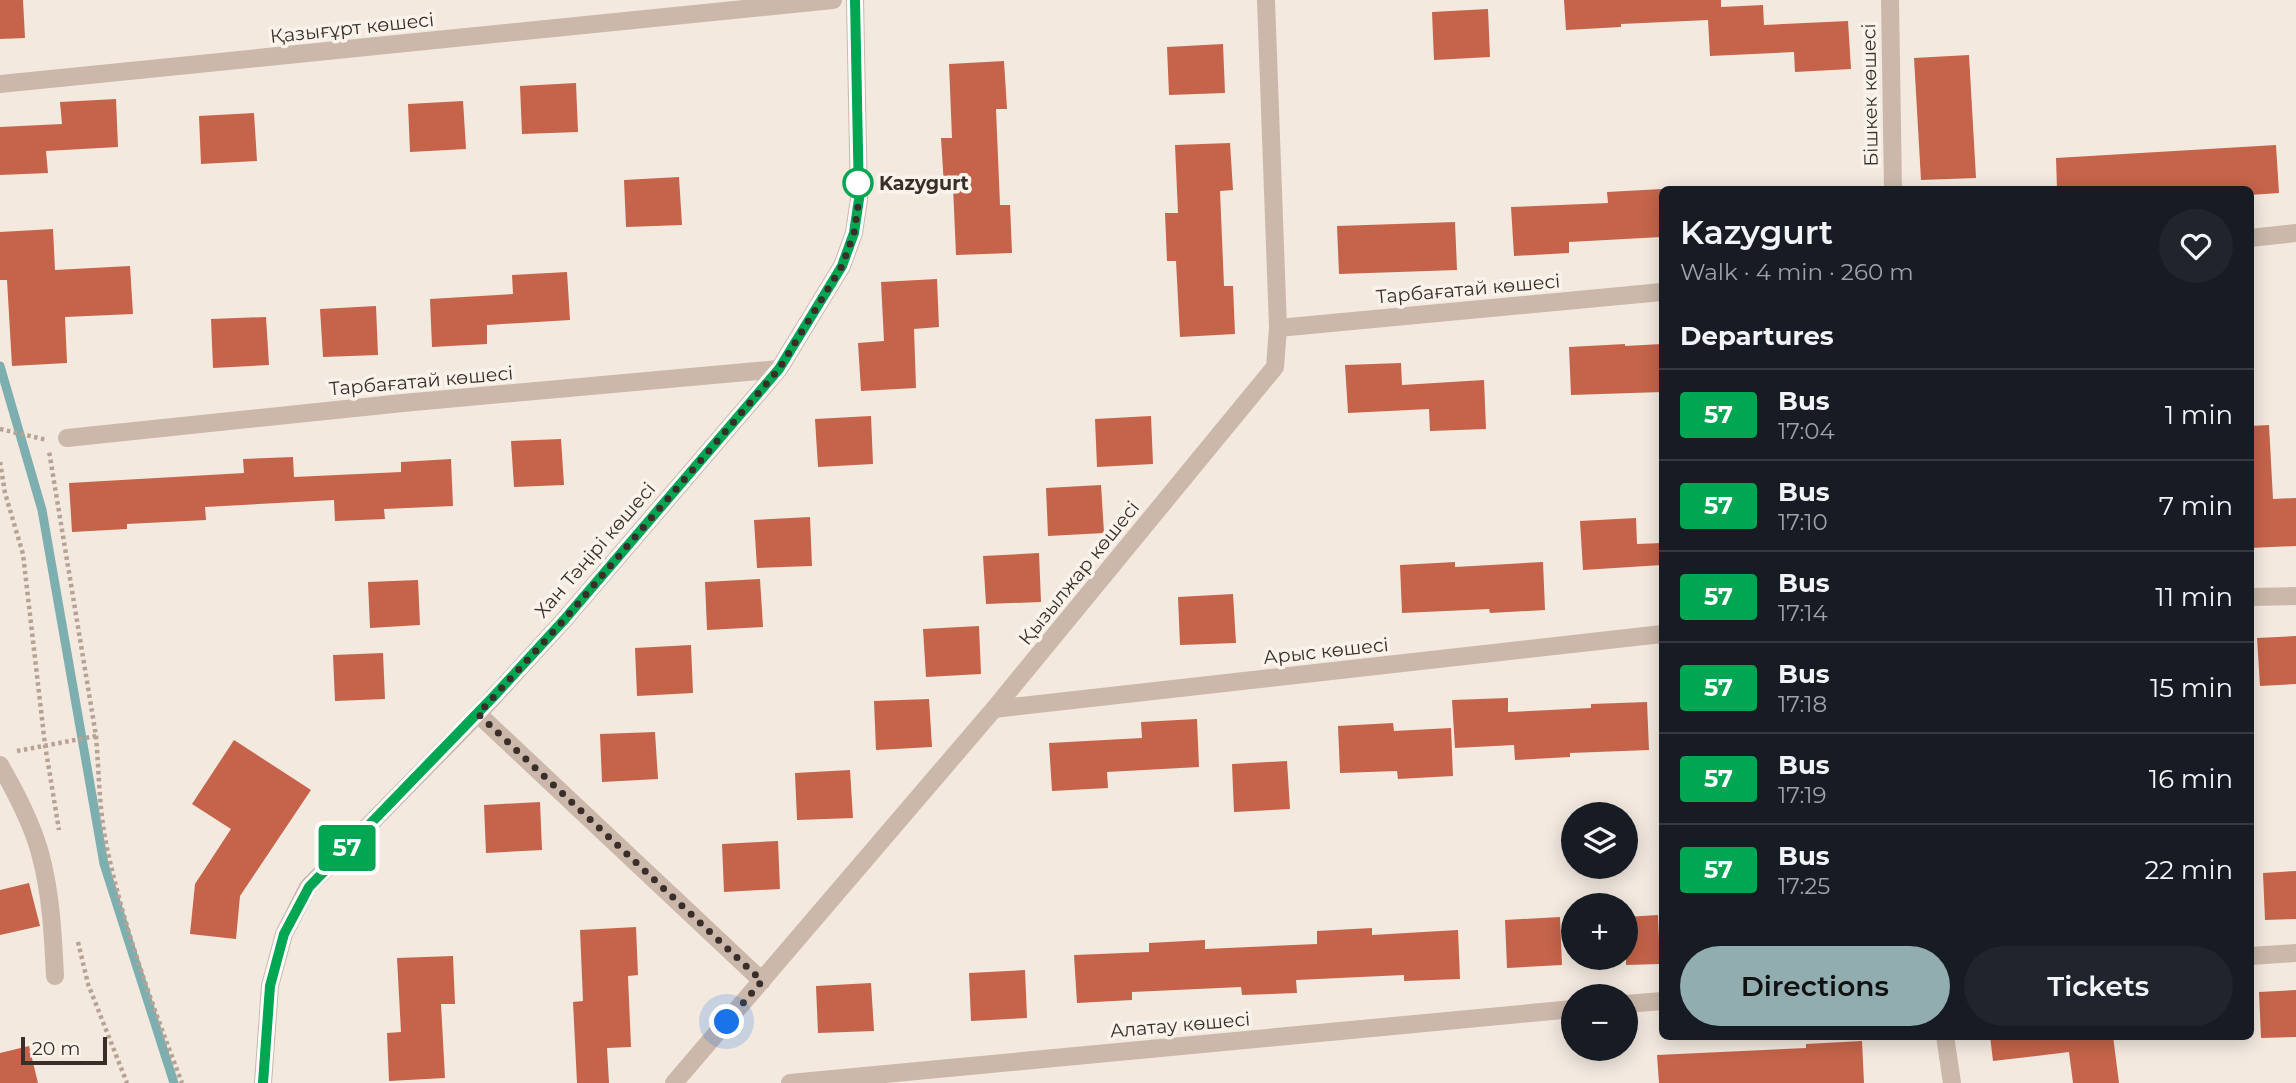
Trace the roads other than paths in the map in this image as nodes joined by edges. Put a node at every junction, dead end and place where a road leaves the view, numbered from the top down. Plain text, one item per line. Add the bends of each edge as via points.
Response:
1 (833, 0) edge
2 (855, 0) edge
3 (1266, 0) edge
4 (1890, 0) edge
5 (0, 84) edge
6 (1893, 186) edge
7 (2296, 233) edge
8 (2254, 238) edge
9 (1659, 292) edge
10 (1278, 328) junction
11 (779, 369) junction
12 (67, 438) dead end
13 (2296, 596) edge
14 (2254, 597) edge
15 (1659, 635) edge
16 (994, 709) junction
17 (478, 714) junction
18 (6, 759) edge
19 (2296, 953) edge
20 (2254, 956) edge
21 (55, 976) dead end
22 (762, 981) junction
23 (1659, 1001) edge
24 (1638, 1003) edge
25 (1561, 1010) edge
26 (1946, 1040) edge
27 (263, 1083) edge
28 (674, 1083) edge
29 (790, 1083) edge
30 (1952, 1083) edge

1 - 5 street, Қазығұрт көшесі
2 - 11 street, Хан Тәңірі көшесі via 859,199 854,233 842,266
3 - 10 street, Қызылжар көшесі
4 - 6 street, Бішкек көшесі
7 - 8 street
9 - 10 street, Тарбағатай көшесі
10 - 16 street, Қызылжар көшесі via 1275,367
11 - 12 street, Тарбағатай көшесі
11 - 17 street, Хан Тәңірі көшесі
13 - 14 street
15 - 16 street, Арыс көшесі
16 - 22 street, Қызылжар көшесі
17 - 22 street
17 - 27 street, Хан Тәңірі көшесі via 309,887 284,934 270,986
18 - 21 street via 40,852 52,916
19 - 20 street
22 - 28 street, Қызылжар көшесі
23 - 24 street
25 - 29 street, Алатау көшесі
26 - 30 street

